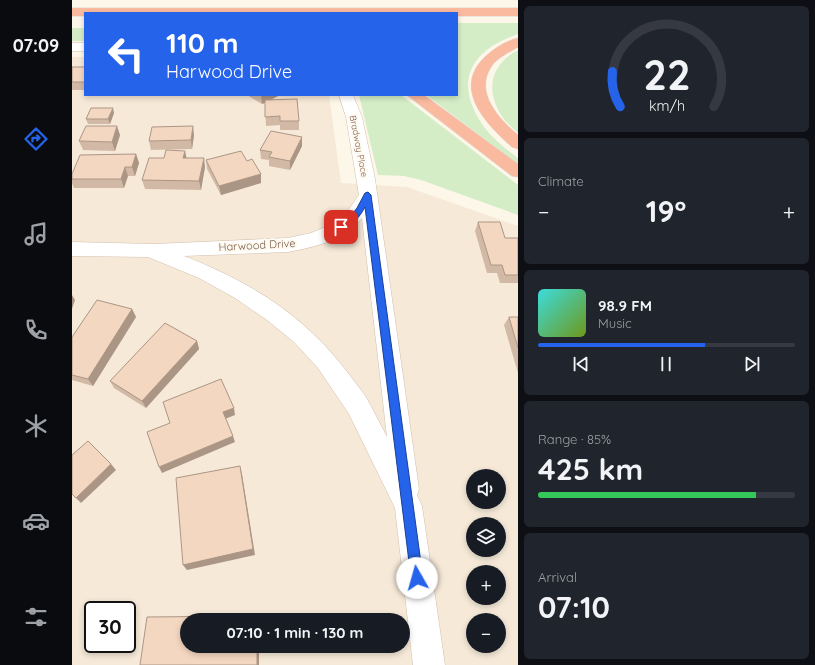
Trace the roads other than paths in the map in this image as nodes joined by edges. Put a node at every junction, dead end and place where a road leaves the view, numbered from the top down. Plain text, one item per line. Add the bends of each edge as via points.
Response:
1 (72, 12) edge
2 (518, 12) edge
3 (518, 42) edge
4 (72, 47) edge
5 (84, 47) edge
6 (347, 96) edge
7 (415, 96) edge
8 (518, 144) edge
9 (518, 172) edge
10 (368, 195) junction
11 (72, 249) edge
12 (150, 250) junction
13 (408, 506) junction
14 (429, 665) edge

1 - 2 highway
3 - 8 highway via 489,59 481,71 477,84 480,99 488,116 502,132
4 - 5 street
6 - 10 street, Bradway Place via 354,117
7 - 9 highway
10 - 12 street, Harwood Drive via 352,220 309,241 288,245
10 - 13 street, Harwood Drive
11 - 12 street, Harwood Drive
12 - 13 street, Harwood Drive via 206,272 242,292 302,336 326,361 358,406
13 - 14 street, Harwood Drive

